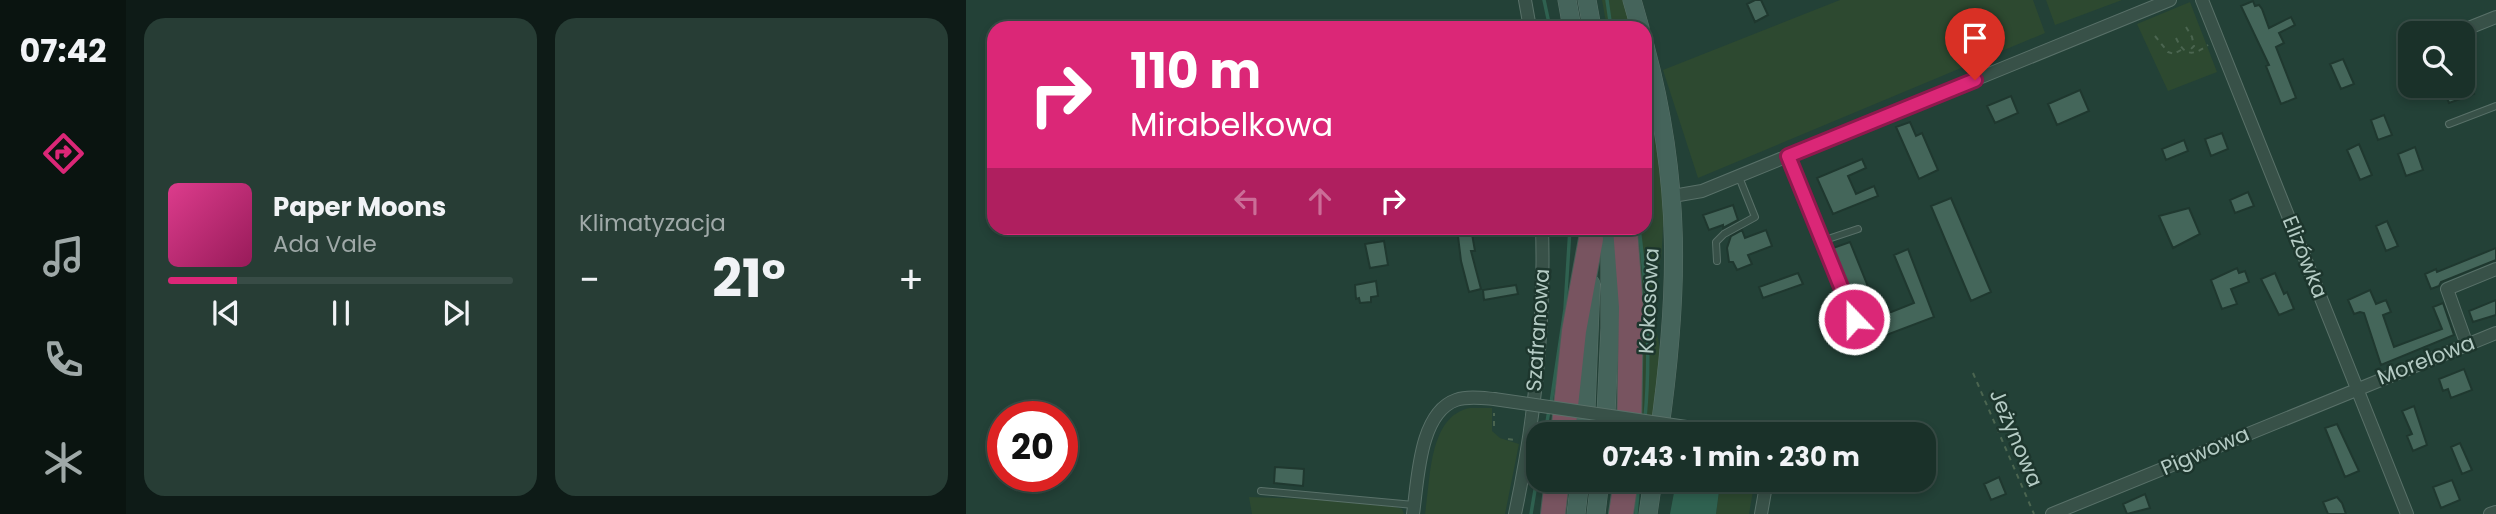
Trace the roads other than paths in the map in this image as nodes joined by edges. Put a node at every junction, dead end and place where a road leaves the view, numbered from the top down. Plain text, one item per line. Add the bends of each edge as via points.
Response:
1 (1525, 0) edge
2 (1567, 0) edge
3 (1587, 0) edge
4 (1632, 0) edge
5 (2170, 0) edge
6 (2202, 0) edge
7 (2496, 17) edge
8 (1529, 21) edge
9 (1571, 21) edge
10 (1591, 21) edge
11 (1638, 21) edge
12 (2475, 25) edge
13 (1652, 76) edge
14 (2496, 106) edge
15 (2449, 124) dead end
16 (1788, 156) junction
17 (1739, 177) junction
18 (1673, 196) junction
19 (1858, 229) dead end
20 (1542, 235) edge
21 (1596, 235) edge
22 (1597, 235) edge
23 (1598, 235) edge
24 (1626, 235) edge
25 (1822, 241) junction
26 (1717, 261) dead end
27 (2496, 269) edge
28 (1854, 319) dead end
29 (2496, 333) edge
30 (2467, 345) junction
31 (2357, 388) junction
32 (1564, 422) edge
33 (1586, 422) edge
34 (1606, 422) edge
35 (1629, 422) edge
36 (1647, 422) edge
37 (1660, 422) edge
38 (1261, 491) dead end
39 (1556, 492) edge
40 (1579, 492) edge
41 (1599, 492) edge
42 (1624, 492) edge
43 (1651, 492) edge
44 (1765, 492) edge
45 (1413, 510) edge
46 (2496, 512) edge
47 (1515, 514) edge
48 (1553, 514) edge
49 (1576, 514) edge
50 (1596, 514) edge
51 (1621, 514) edge
52 (1648, 514) edge
53 (1761, 514) edge
54 (2052, 514) edge
55 (2407, 514) edge
56 (2490, 514) edge

1 - 8 street
2 - 9 main road
3 - 10 main road
4 - 11 main road
5 - 16 street
6 - 31 street, Elizówka
7 - 12 street
13 - 18 main road, Kokosowa
14 - 15 lane
16 - 17 street
16 - 25 lane
17 - 18 street via 1695,194
17 - 26 lane via 1755,217 1716,242
18 - 37 main road, Kokosowa via 1674,312
19 - 25 lane
20 - 47 street, Szafranowa via 1541,338
21 - 32 highway via 1574,331
22 - 33 main road
23 - 34 main road via 1611,328
24 - 35 highway via 1631,307
25 - 28 lane
27 - 30 street via 2446,289
29 - 30 street, Morelowa
30 - 31 street, Morelowa
31 - 54 street, Pigwowa
31 - 55 street, Elizówka
36 - 45 street, bridge via 1458,399 1436,413 1427,429
38 - 45 lane
39 - 48 highway
40 - 49 main road
41 - 50 main road
42 - 51 highway
43 - 52 main road
44 - 53 street
46 - 56 street

